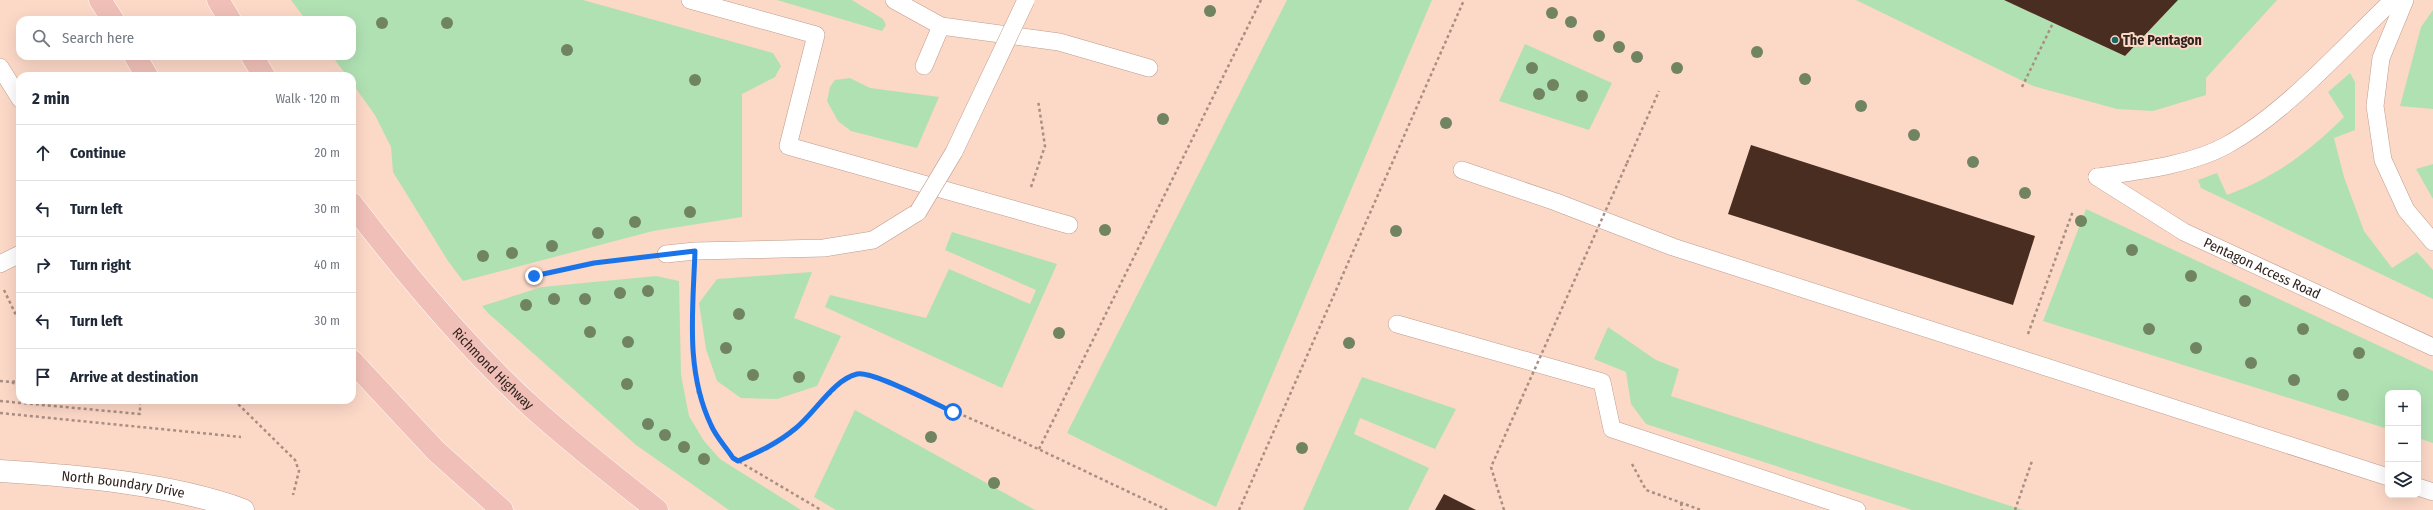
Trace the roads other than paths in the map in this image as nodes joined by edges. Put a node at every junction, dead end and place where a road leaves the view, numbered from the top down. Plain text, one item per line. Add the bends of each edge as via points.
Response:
1 (100, 0) edge
2 (218, 0) edge
3 (690, 0) edge
4 (894, 0) edge
5 (1026, 0) edge
6 (2394, 0) edge
7 (2405, 0) edge
8 (110, 16) edge
9 (228, 16) edge
10 (941, 26) junction
11 (137, 60) edge
12 (254, 60) edge
13 (924, 66) dead end
14 (0, 67) edge
15 (1148, 68) dead end
16 (145, 72) edge
17 (262, 72) edge
18 (16, 93) edge
19 (1462, 170) dead end
20 (356, 209) edge
21 (1069, 225) dead end
22 (2433, 242) edge
23 (666, 254) road end
24 (16, 256) edge
25 (0, 264) edge
26 (1398, 324) dead end
27 (2433, 347) edge
28 (356, 365) edge
29 (0, 471) edge
30 (2385, 476) edge
31 (2421, 488) edge
32 (2433, 492) edge
33 (243, 510) edge
34 (502, 510) edge
35 (657, 510) edge
36 (1857, 510) edge

1 - 8 highway
2 - 9 highway
3 - 21 lane via 816,35 788,146
4 - 10 lane
5 - 23 lane, bridge via 954,152 918,212 873,240 824,248
6 - 27 lane, Pentagon Access Road via 2273,115 2226,146 2170,166 2098,177 2184,232
7 - 22 lane via 2381,58 2375,106 2383,160 2406,210
10 - 13 lane
10 - 15 lane via 1059,42
11 - 16 highway
12 - 17 highway
14 - 18 lane
19 - 30 lane via 1556,202 1673,247
20 - 35 highway, Richmond Highway via 413,280 494,369 533,408
24 - 25 lane
26 - 36 lane via 1602,382 1612,429
28 - 34 highway via 436,451
29 - 33 street, North Boundary Drive via 57,475 175,491
31 - 32 lane

